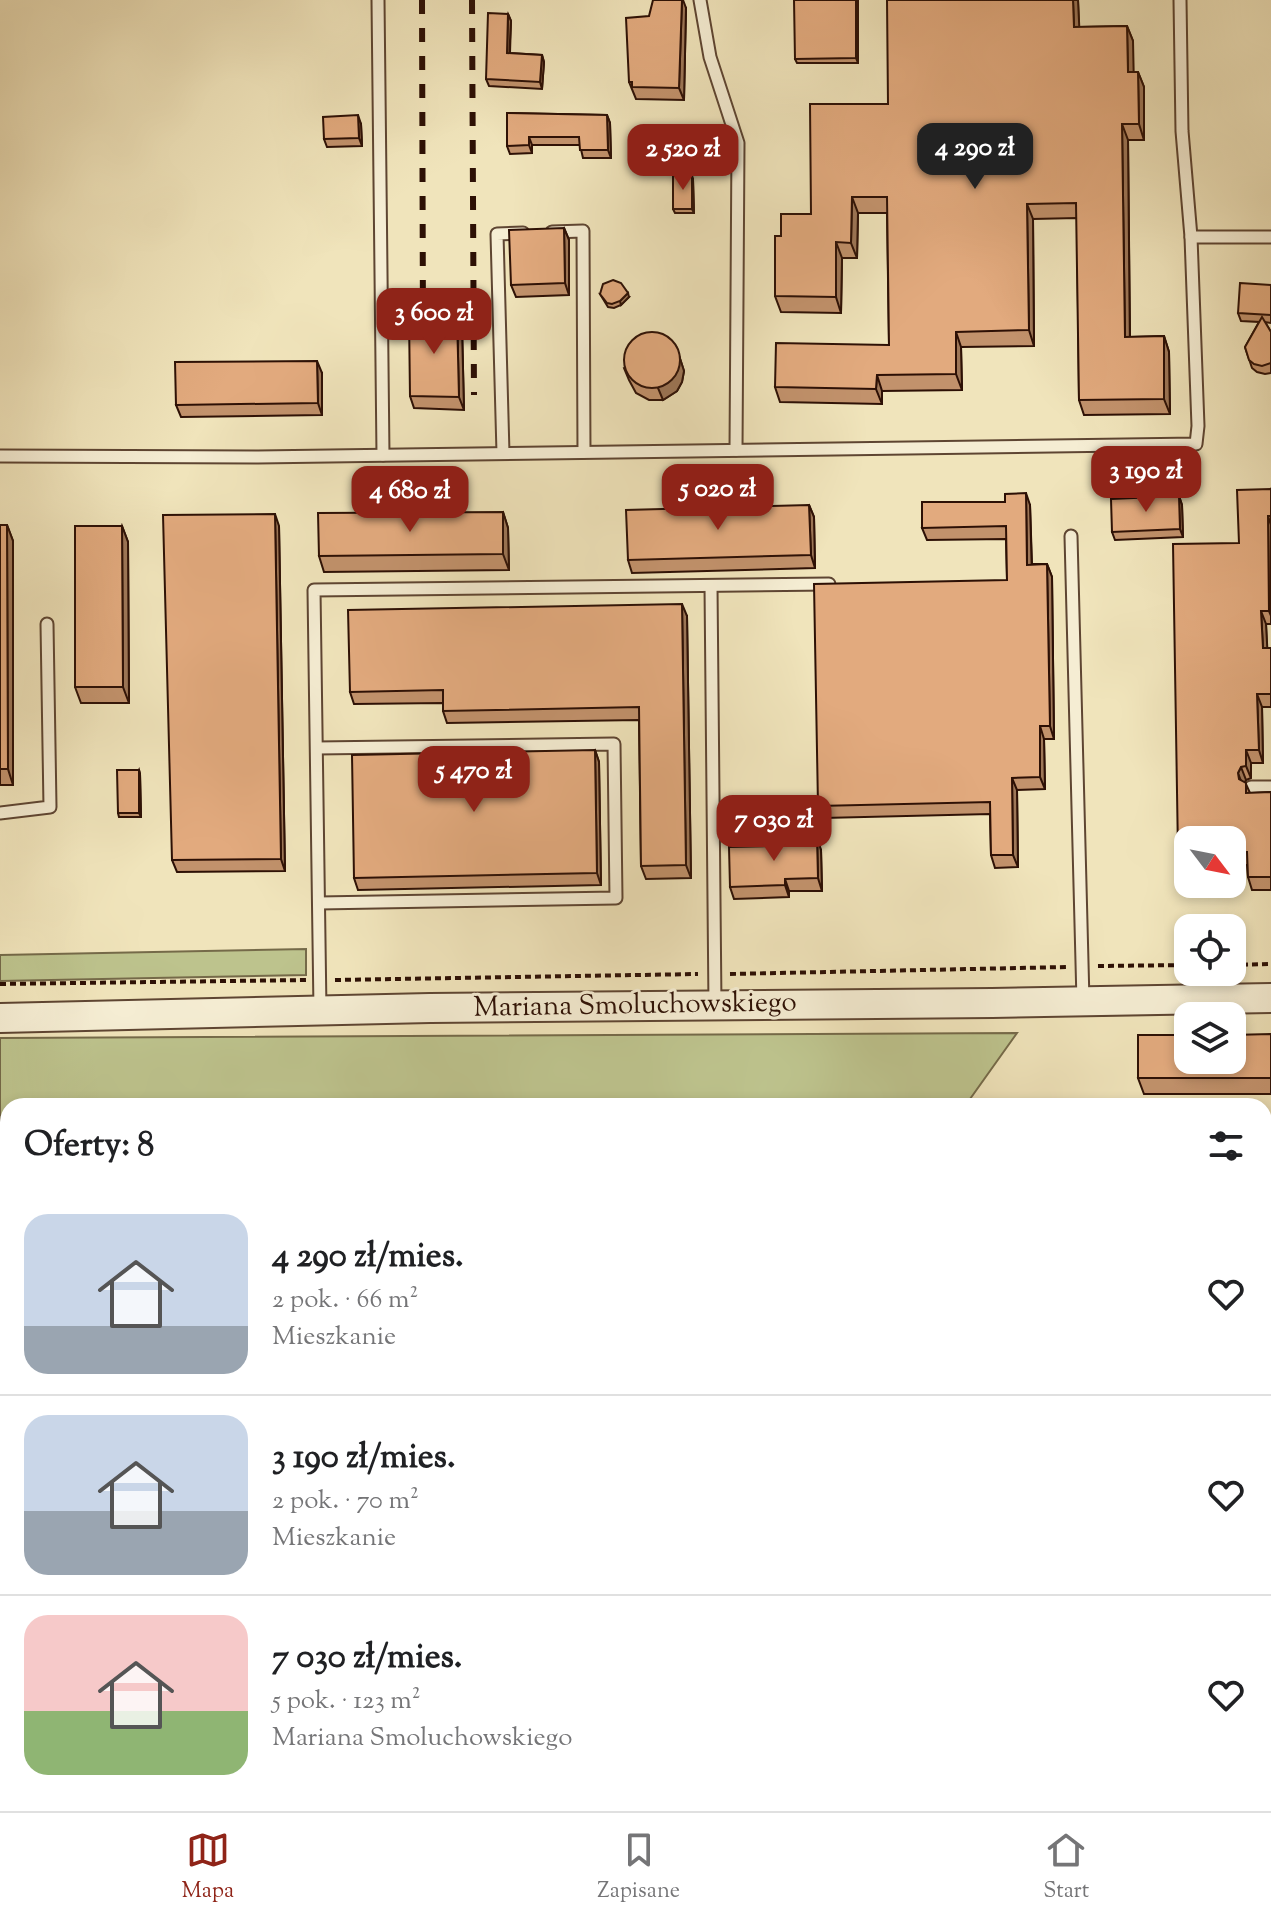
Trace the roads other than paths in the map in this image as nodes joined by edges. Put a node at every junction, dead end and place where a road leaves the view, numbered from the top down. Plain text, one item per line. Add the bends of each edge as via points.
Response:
1 (378, 0) edge
2 (700, 0) edge
3 (1180, 0) edge
4 (1191, 237) junction
5 (1271, 237) edge
6 (736, 450) junction
7 (584, 452) junction
8 (503, 453) junction
9 (383, 455) junction
10 (0, 456) edge
11 (1071, 536) dead end
12 (835, 584) edge
13 (711, 586) junction
14 (47, 624) dead end
15 (317, 748) junction
16 (1251, 787) dead end
17 (1271, 787) edge
18 (0, 813) edge
19 (319, 903) junction
20 (1271, 998) edge
21 (1083, 1001) junction
22 (715, 1005) junction
23 (320, 1010) junction
24 (0, 1018) edge

1 - 9 lane
2 - 6 lane via 710,57 738,143
3 - 4 lane via 1182,131
4 - 5 lane
4 - 6 lane via 1196,444
6 - 7 lane
7 - 8 lane
7 - 8 lane via 583,231 497,234
8 - 9 lane
9 - 10 lane
11 - 21 lane
12 - 13 lane
13 - 15 lane via 314,590
13 - 22 lane
14 - 18 lane via 50,807
15 - 19 lane
15 - 19 lane via 614,744 616,898
16 - 17 lane
19 - 23 lane
20 - 21 street, Mariana Smoluchowskiego
21 - 22 street, Mariana Smoluchowskiego
22 - 23 street, Mariana Smoluchowskiego
23 - 24 street, Mariana Smoluchowskiego

